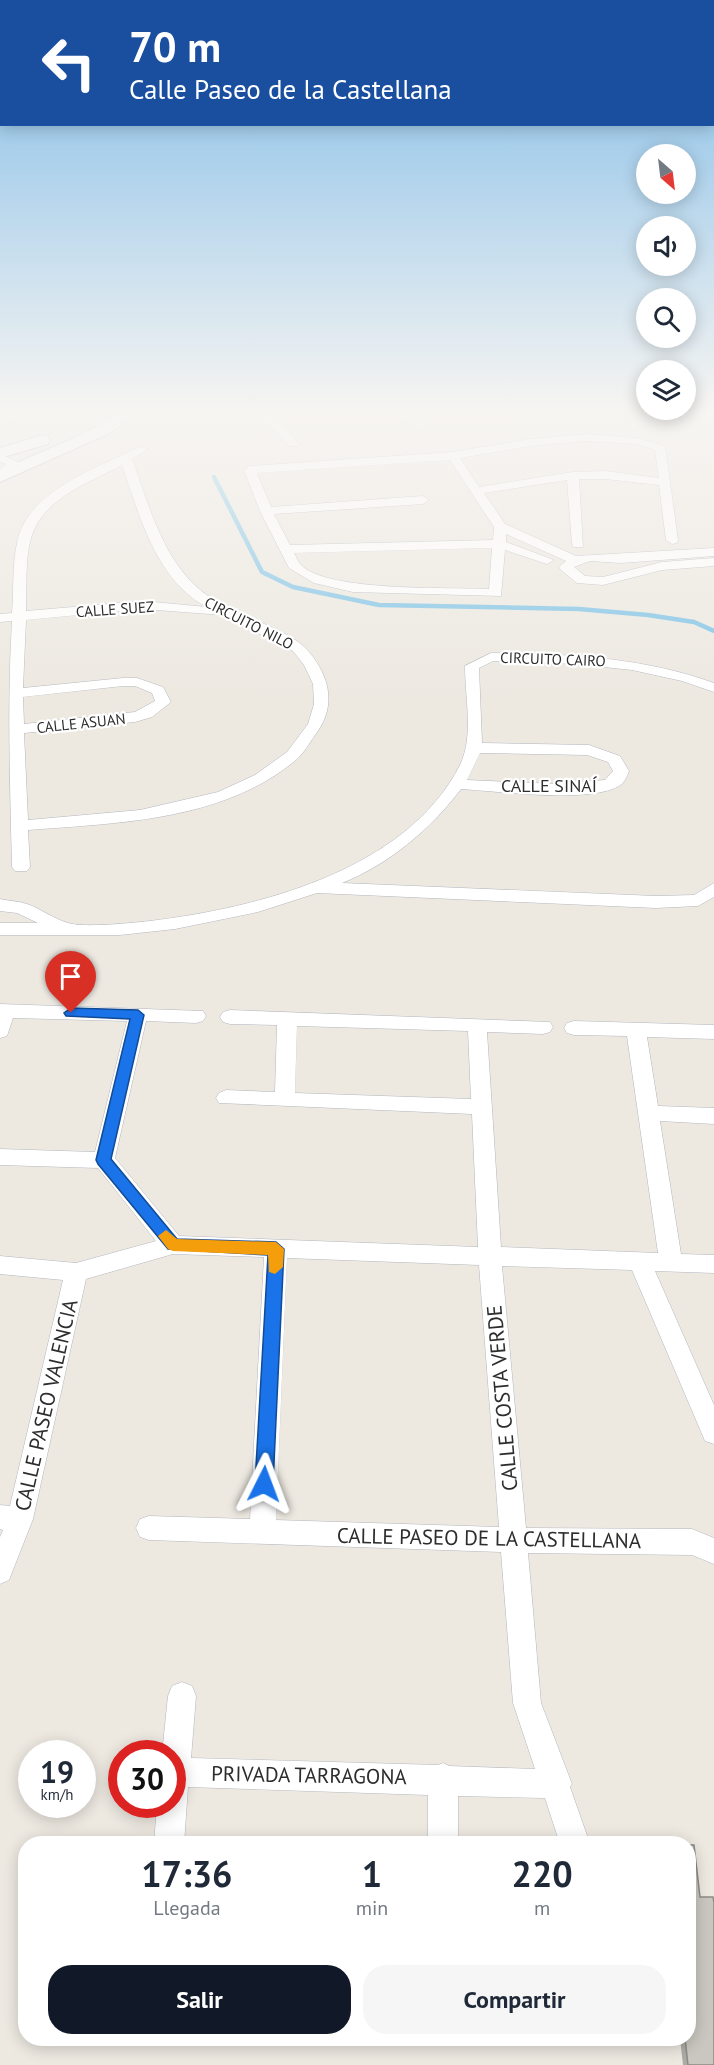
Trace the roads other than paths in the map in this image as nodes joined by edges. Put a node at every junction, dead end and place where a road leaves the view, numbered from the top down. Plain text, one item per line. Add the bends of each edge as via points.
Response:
1 (45, 505) edge
2 (144, 505) edge
3 (263, 505) edge
4 (353, 505) edge
5 (486, 505) edge
6 (575, 505) edge
7 (668, 505) edge
8 (266, 512) junction
9 (500, 527) junction
10 (672, 540) dead end
11 (578, 543) dead end
12 (499, 544) junction
13 (287, 549) junction
14 (714, 552) edge
15 (714, 562) edge
16 (571, 564) junction
17 (180, 596) junction
18 (0, 608) edge
19 (19, 612) junction
20 (229, 614) junction
21 (0, 618) edge
22 (714, 688) edge
23 (15, 693) junction
24 (16, 729) junction
25 (474, 748) junction
26 (457, 784) junction
27 (20, 826) junction
28 (21, 867) dead end
29 (319, 888) junction
30 (714, 889) edge
31 (706, 901) edge
32 (0, 905) edge
33 (62, 928) junction
34 (0, 929) edge
35 (2, 1011) edge
36 (138, 1015) junction
37 (196, 1016) dead end
38 (230, 1017) dead end
39 (287, 1019) junction
40 (477, 1025) junction
41 (543, 1027) dead end
42 (574, 1028) dead end
43 (636, 1030) junction
44 (0, 1031) edge
45 (714, 1032) edge
46 (226, 1098) dead end
47 (285, 1100) junction
48 (482, 1107) junction
49 (649, 1113) junction
50 (714, 1116) edge
51 (0, 1157) edge
52 (104, 1160) junction
53 (173, 1245) junction
54 (276, 1249) junction
55 (490, 1256) junction
56 (639, 1261) junction
57 (671, 1262) junction
58 (714, 1264) edge
59 (0, 1265) edge
60 (76, 1272) junction
61 (714, 1433) edge
62 (10, 1518) edge
63 (149, 1528) dead end
64 (262, 1532) junction
65 (513, 1540) junction
66 (714, 1551) edge
67 (0, 1571) edge
68 (182, 1695) dead end
69 (178, 1740) edge
70 (443, 1778) junction
71 (557, 1784) junction
72 (186, 1786) edge
73 (171, 1818) edge
74 (170, 1836) edge
75 (443, 1836) edge
76 (573, 1836) edge

1 - 19 street via 32,519 23,543
2 - 17 street, CIRCUITO NILO
3 - 8 street
4 - 8 street
5 - 9 street
6 - 11 street
7 - 10 street
8 - 13 street
9 - 12 street
9 - 16 street
12 - 13 street
12 - 13 street via 496,593 353,588 319,580 296,567
12 - 16 street
14 - 16 street
15 - 16 street via 662,566 603,581 582,580
17 - 19 street, CALLE SUEZ via 143,605
17 - 20 street, CALLE SUEZ
17 - 20 street, CIRCUITO NILO
18 - 19 street, CALLE SUEZ
19 - 21 street, CALLE SUEZ
19 - 23 street
20 - 27 street, CIRCUITO NILO via 298,648 310,660 323,692 322,712 298,750 254,782 189,807
22 - 25 street, CIRCUITO CAIRO via 658,668 621,662 491,657 472,666
23 - 24 street
23 - 24 street, CALLE ASUAN via 137,682 158,690 163,702 147,714 135,717
24 - 27 street
25 - 26 street, CIRCUITO CAIRO
25 - 26 street, CALLE SINAÍ via 590,750 614,759 621,771 612,783 584,789
26 - 29 street, CIRCUITO CAIRO via 426,822 406,839
27 - 28 street
29 - 31 street, CIRCUITO CAIRO
29 - 33 street, CIRCUITO CAIRO via 188,922 135,928
30 - 31 street, CIRCUITO CAIRO
32 - 33 street, CIRCUITO CAIRO via 21,908
33 - 34 street, CIRCUITO CAIRO
35 - 36 street
35 - 44 street
36 - 37 street
36 - 52 street
38 - 39 street
39 - 40 street
39 - 47 street
40 - 41 street
40 - 48 street, CALLE COSTA VERDE
42 - 43 street
43 - 45 street
43 - 49 street
46 - 47 street
47 - 48 street
48 - 55 street, CALLE COSTA VERDE
49 - 50 street
49 - 57 street
51 - 52 street
52 - 53 street
53 - 54 street
53 - 60 street
54 - 55 street
54 - 64 street
55 - 56 street
55 - 65 street, CALLE COSTA VERDE
56 - 57 street
56 - 61 street
57 - 58 street
59 - 60 street
60 - 62 street, CALLE PASEO VALENCIA
62 - 67 street, CALLE PASEO VALENCIA
63 - 64 street, CALLE PASEO DE LA CASTELLANA
64 - 65 street, CALLE PASEO DE LA CASTELLANA
65 - 66 street, CALLE PASEO DE LA CASTELLANA via 692,1542
65 - 71 street via 527,1703
68 - 69 street, PRIVADA TARRAGONA
70 - 71 street, PRIVADA TARRAGONA
70 - 72 street, PRIVADA TARRAGONA
70 - 75 street
71 - 76 street
73 - 74 street

